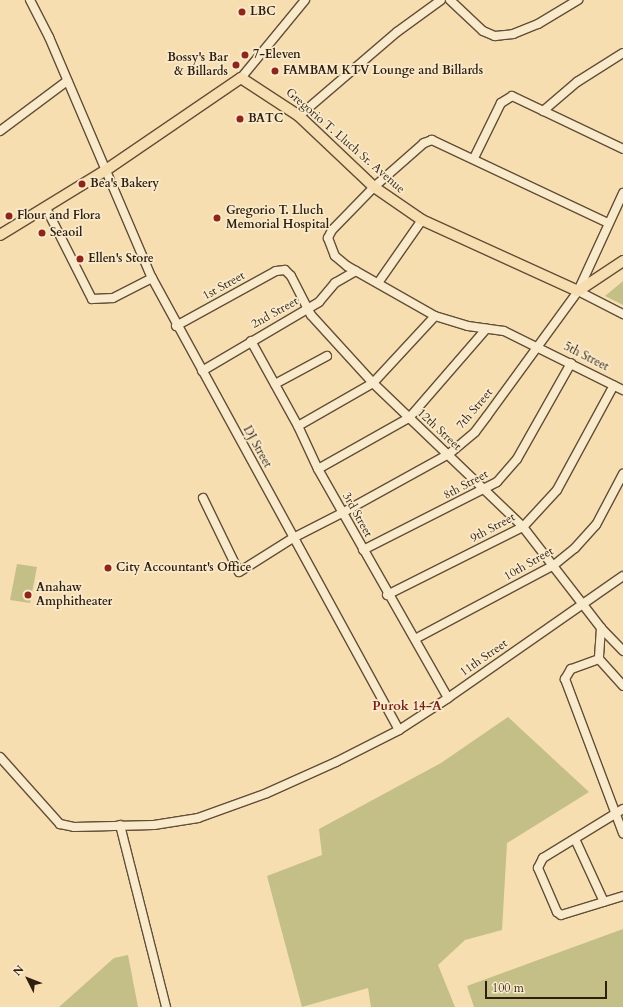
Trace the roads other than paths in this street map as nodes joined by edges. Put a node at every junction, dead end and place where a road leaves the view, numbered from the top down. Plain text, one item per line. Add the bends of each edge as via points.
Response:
1 (30, 0) edge
2 (305, 0) edge
3 (441, 0) edge
4 (578, 0) edge
5 (452, 1) edge
6 (623, 53) edge
7 (241, 78) junction
8 (68, 81) junction
9 (543, 111) junction
10 (299, 116) junction
11 (0, 131) edge
12 (623, 149) edge
13 (474, 158) junction
14 (106, 170) junction
15 (374, 187) junction
16 (623, 193) edge
17 (46, 208) junction
18 (422, 220) junction
19 (608, 223) junction
20 (0, 235) edge
21 (623, 261) edge
22 (285, 270) joint
23 (356, 271) junction
24 (152, 278) junction
25 (378, 283) junction
26 (578, 291) junction
27 (308, 309) junction
28 (623, 314) edge
29 (435, 316) junction
30 (176, 326) junction
31 (486, 329) junction
32 (251, 341) junction
33 (538, 346) junction
34 (327, 356) dead end
35 (571, 363) junction
36 (202, 371) junction
37 (374, 383) junction
38 (275, 384) junction
39 (614, 385) junction
40 (623, 390) edge
41 (409, 418) junction
42 (298, 426) junction
43 (449, 454) junction
44 (318, 469) junction
45 (623, 474) edge
46 (484, 490) junction
47 (203, 498) dead end
48 (342, 514) junction
49 (523, 527) junction
50 (293, 538) junction
51 (363, 550) junction
52 (554, 565) junction
53 (623, 576) edge
54 (387, 595) junction
55 (582, 604) junction
56 (600, 628) junction
57 (415, 639) junction
58 (623, 651) edge
59 (599, 659) junction
60 (623, 686) edge
61 (448, 698) junction
62 (399, 730) junction
63 (0, 757) edge
64 (619, 810) edge
65 (120, 825) junction
66 (623, 833) edge
67 (575, 839) junction
68 (623, 896) edge
69 (604, 902) junction
70 (166, 1007) edge

1 - 8 street, DJ Street
2 - 7 street
3 - 10 street via 397,32
4 - 5 street via 538,24 513,34 495,36 483,31
6 - 9 street via 577,82
7 - 10 main road, Gregorio T. Lluch Sr. Avenue
7 - 14 main road
8 - 11 street
8 - 14 street, DJ Street
9 - 12 street
9 - 13 street via 512,96 505,99
10 - 15 main road, Gregorio T. Lluch Sr. Avenue
13 - 15 street via 432,140
13 - 19 street
14 - 17 main road
14 - 24 street, DJ Street
15 - 18 main road, Gregorio T. Lluch Sr. Avenue
15 - 23 street, 5th Street via 332,230 328,238 335,256
16 - 19 street, 7th Street
17 - 20 main road
17 - 24 street via 92,299 112,298
18 - 25 street
18 - 26 main road, Gregorio T. Lluch Sr. Avenue
19 - 26 street, 7th Street
21 - 26 main road
22 - 27 street, 12th Street via 291,276
22 - 30 street, 1st Street via 276,271
23 - 25 street, 5th Street
23 - 27 street, 2nd Street via 335,283 319,302
24 - 30 street, DJ Street
25 - 29 street, 5th Street
26 - 28 street
26 - 33 street, 7th Street
27 - 32 street, 2nd Street
27 - 37 street, 12th Street
29 - 31 street, 5th Street
29 - 37 street
30 - 36 street, DJ Street
31 - 33 street, 5th Street via 504,331
31 - 41 street
32 - 36 street, 2nd Street
32 - 38 street, 3rd Street
33 - 35 street, 5th Street
33 - 43 street, 7th Street via 475,432
34 - 38 street
35 - 39 street, 5th Street
35 - 46 street, 8th Street via 517,459 508,472
36 - 50 street, DJ Street
37 - 41 street, 12th Street
37 - 42 street
38 - 42 street, 3rd Street
39 - 40 street, 5th Street
39 - 49 street, 9th Street via 557,490
41 - 43 street, 12th Street
41 - 44 street
42 - 44 street, 3rd Street
43 - 46 street, 12th Street
43 - 48 street, 7th Street
44 - 48 street, 3rd Street
45 - 52 street, 10th Street via 587,537
46 - 49 street, 12th Street
46 - 51 street, 8th Street
47 - 50 street, 7th Street via 239,572
48 - 50 street, 7th Street
48 - 51 street, 3rd Street
49 - 52 street, 12th Street
49 - 54 street, 9th Street
50 - 62 street, DJ Street
51 - 54 street, 3rd Street
52 - 55 street, 12th Street
52 - 57 street, 10th Street
53 - 55 street, 11th Street
54 - 57 street, 3rd Street
55 - 56 street, 12th Street
55 - 61 street, 11th Street
56 - 58 street, 12th Street
56 - 59 street
57 - 61 street, 3rd Street
59 - 60 street
59 - 64 street via 571,669 565,679
61 - 62 street, 11th Street
62 - 65 street, 11th Street via 274,790 198,818 154,826
63 - 65 street, 11th Street via 60,824 74,827
64 - 66 street
64 - 67 street
65 - 70 street
67 - 69 street
67 - 69 street via 539,863 538,868 557,912 567,915
68 - 69 street

